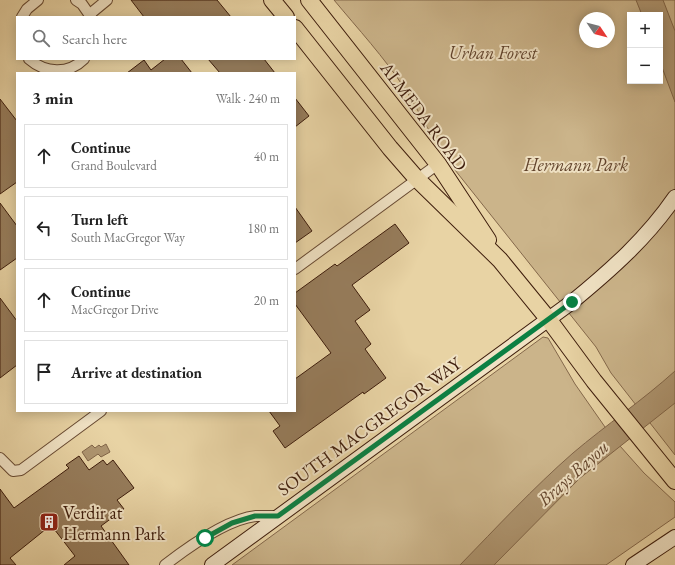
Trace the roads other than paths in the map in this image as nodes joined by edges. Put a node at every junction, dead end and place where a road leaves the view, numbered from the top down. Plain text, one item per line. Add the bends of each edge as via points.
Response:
1 (38, 0) edge
2 (76, 0) edge
3 (107, 0) edge
4 (272, 0) edge
5 (309, 0) edge
6 (91, 15) edge
7 (23, 16) edge
8 (285, 16) edge
9 (296, 29) edge
10 (30, 60) edge
11 (83, 60) edge
12 (438, 164) junction
13 (417, 179) junction
14 (675, 197) edge
15 (500, 260) junction
16 (296, 268) edge
17 (549, 320) junction
18 (101, 412) edge
19 (0, 458) edge
20 (670, 476) edge
21 (278, 516) junction
22 (675, 537) edge
23 (164, 565) edge
24 (212, 565) edge
25 (633, 565) edge

1 - 7 street
2 - 6 street
3 - 6 street
4 - 8 main road
5 - 12 main road, ALMEDA ROAD
9 - 13 main road, ALMEDA ROAD
10 - 11 street via 38,67 60,71 73,68
12 - 13 street
12 - 15 main road, ALMEDA ROAD
13 - 15 main road, ALMEDA ROAD
13 - 16 street
14 - 17 main road, SOUTH MACGREGOR WAY via 645,235 617,264
15 - 17 main road, ALMEDA ROAD
17 - 20 main road, ALMEDA ROAD
17 - 21 main road, SOUTH MACGREGOR WAY
18 - 19 street via 21,470 13,470
21 - 23 street via 255,516 232,523
21 - 24 main road, SOUTH MACGREGOR WAY
22 - 25 main road

